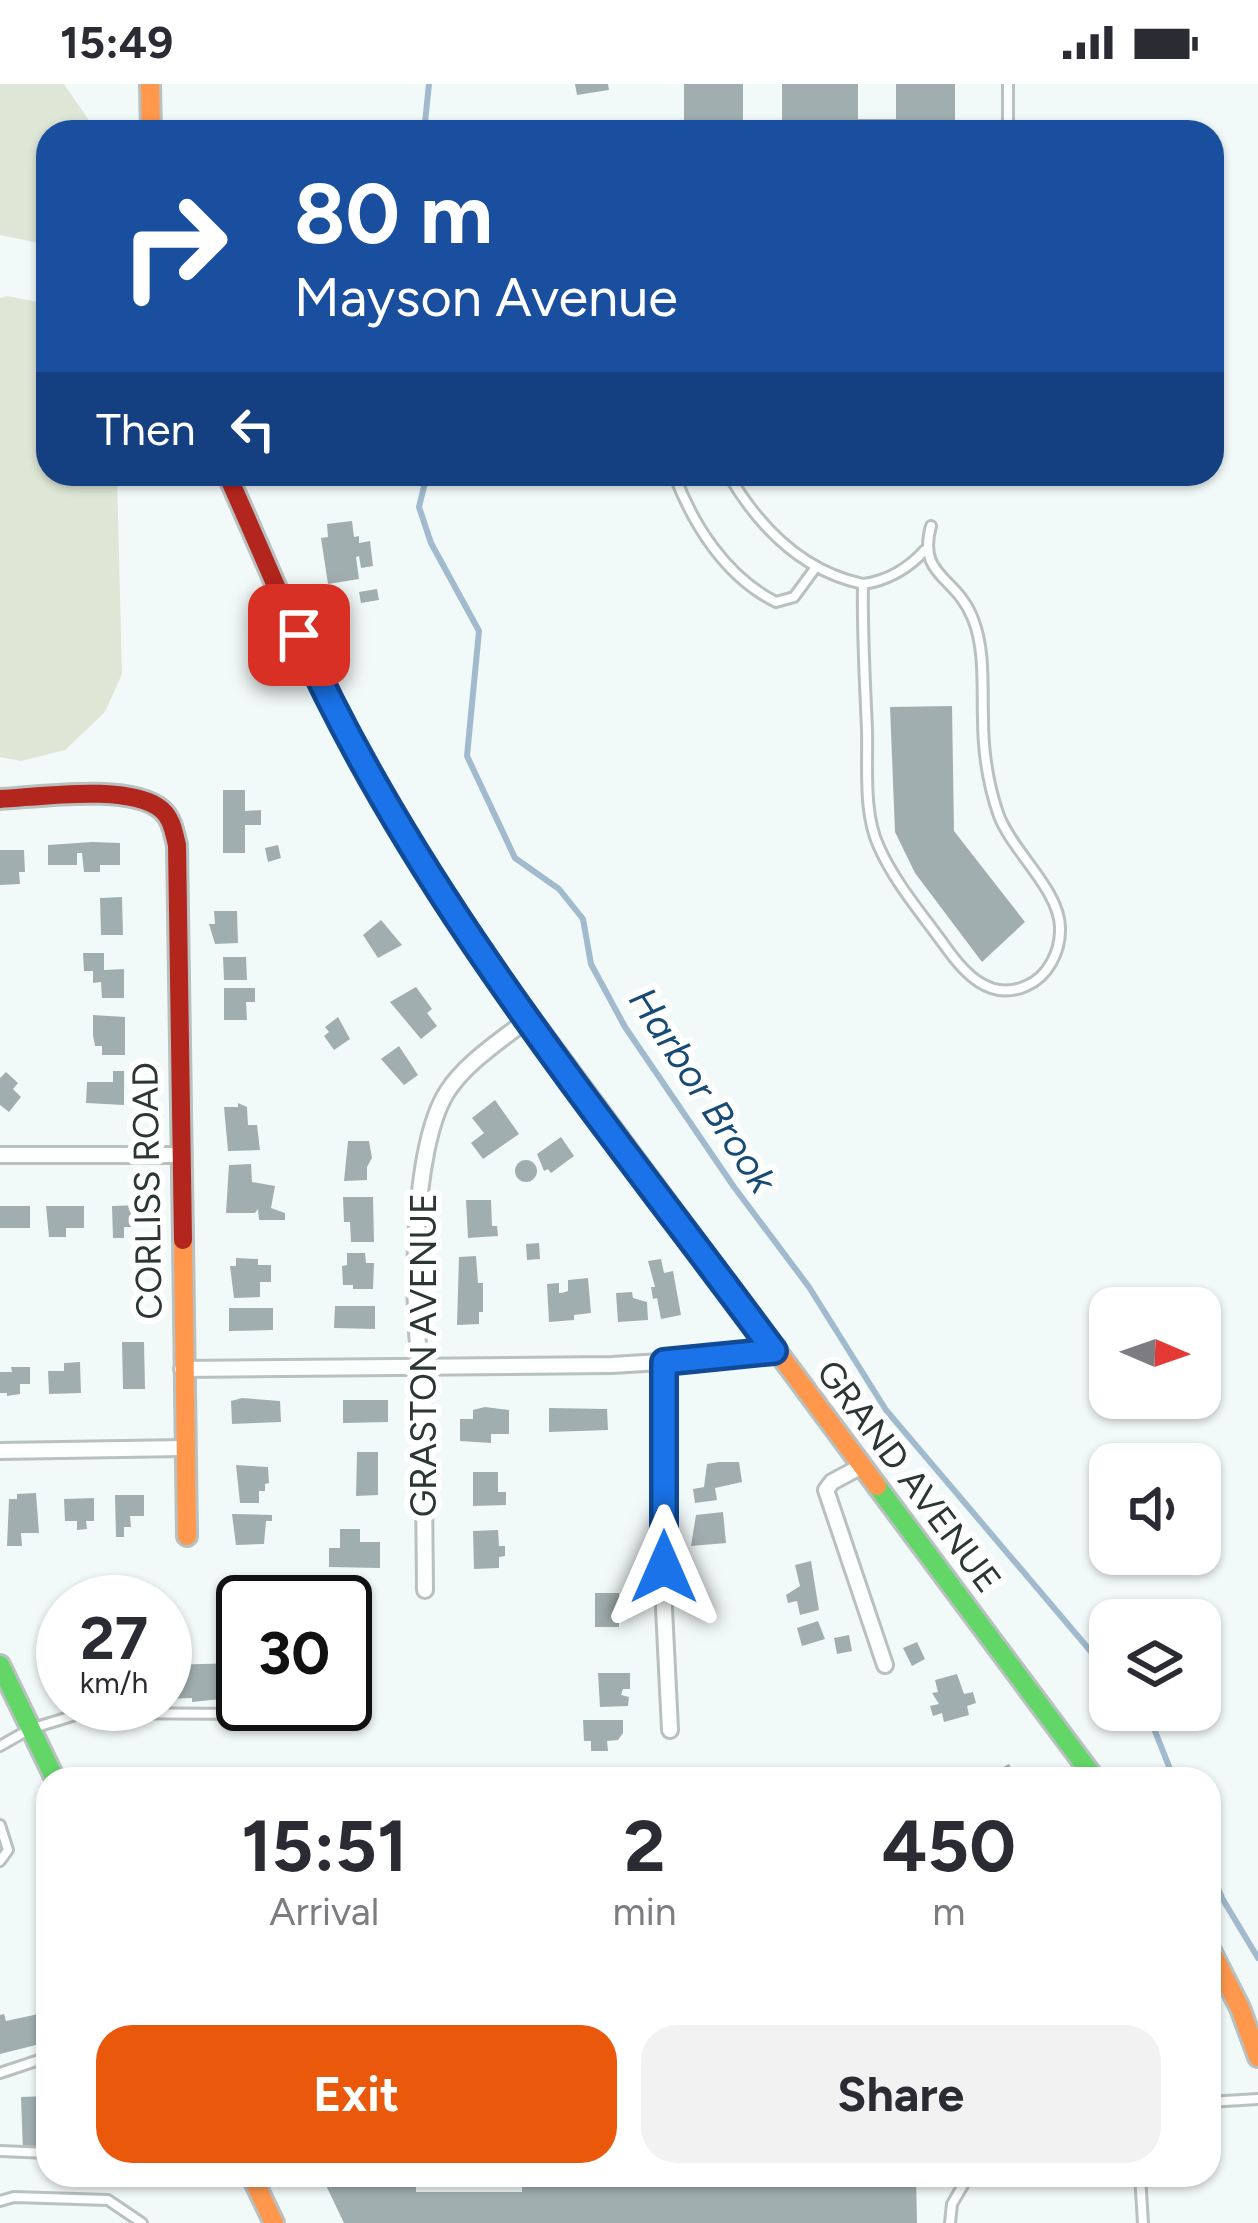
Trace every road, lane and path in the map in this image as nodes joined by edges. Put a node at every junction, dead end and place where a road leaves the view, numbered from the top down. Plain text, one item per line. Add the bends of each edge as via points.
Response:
1 (150, 84) edge
2 (1008, 84) edge
3 (152, 120) edge
4 (1008, 120) edge
5 (232, 486) edge
6 (678, 486) edge
7 (736, 486) edge
8 (931, 526) dead end
9 (925, 550) junction
10 (816, 567) junction
11 (863, 584) junction
12 (0, 799) edge
13 (530, 1018) junction
14 (0, 1155) edge
15 (178, 1155) junction
16 (774, 1351) junction
17 (664, 1362) junction
18 (182, 1369) junction
19 (421, 1369) junction
20 (183, 1448) junction
21 (0, 1451) edge
22 (860, 1467) junction
23 (187, 1536) dead end
24 (425, 1590) dead end
25 (0, 1665) edge
26 (885, 1665) dead end
27 (216, 1714) edge
28 (30, 1729) junction
29 (670, 1730) dead end
30 (0, 1746) edge
31 (49, 1767) edge
32 (1086, 1767) edge
33 (0, 1825) edge
34 (0, 1861) edge
35 (1221, 1983) edge
36 (1258, 2056) edge
37 (36, 2061) edge
38 (0, 2073) edge
39 (1258, 2099) edge
40 (1221, 2101) edge
41 (0, 2151) edge
42 (36, 2152) edge
43 (257, 2187) edge
44 (962, 2187) edge
45 (1141, 2187) edge
46 (0, 2201) edge
47 (142, 2223) edge
48 (274, 2223) edge
49 (950, 2223) edge
50 (1143, 2223) edge

1 - 3 street
2 - 4 lane
5 - 13 street, GRAND AVENUE via 374,787
6 - 10 lane via 715,551 757,592 776,602 794,597
7 - 10 lane via 768,532
8 - 9 lane
9 - 11 lane via 880,582
9 - 11 lane via 973,619 989,783 1001,822 1060,925 1049,968 1017,990 979,984 954,959 876,842
10 - 11 lane
12 - 15 street, CORLISS ROAD via 123,796 150,802 173,825
13 - 16 street, GRAND AVENUE
13 - 19 street, GRASTON AVENUE via 450,1087 432,1118 416,1300
14 - 15 street
15 - 18 street, CORLISS ROAD
16 - 17 street
16 - 22 street, GRAND AVENUE
17 - 19 street
17 - 29 street
18 - 19 street
18 - 20 street, CORLISS ROAD
19 - 24 street, GRASTON AVENUE
20 - 21 street
20 - 23 street, CORLISS ROAD
22 - 26 street via 826,1490
22 - 32 street, GRAND AVENUE
25 - 28 street
27 - 28 lane via 82,1713
28 - 30 lane
28 - 31 street
33 - 34 lane via 8,1850
35 - 36 street
37 - 38 lane
39 - 40 lane
41 - 42 lane
43 - 48 street
44 - 49 lane
45 - 50 lane
46 - 47 lane via 108,2200

